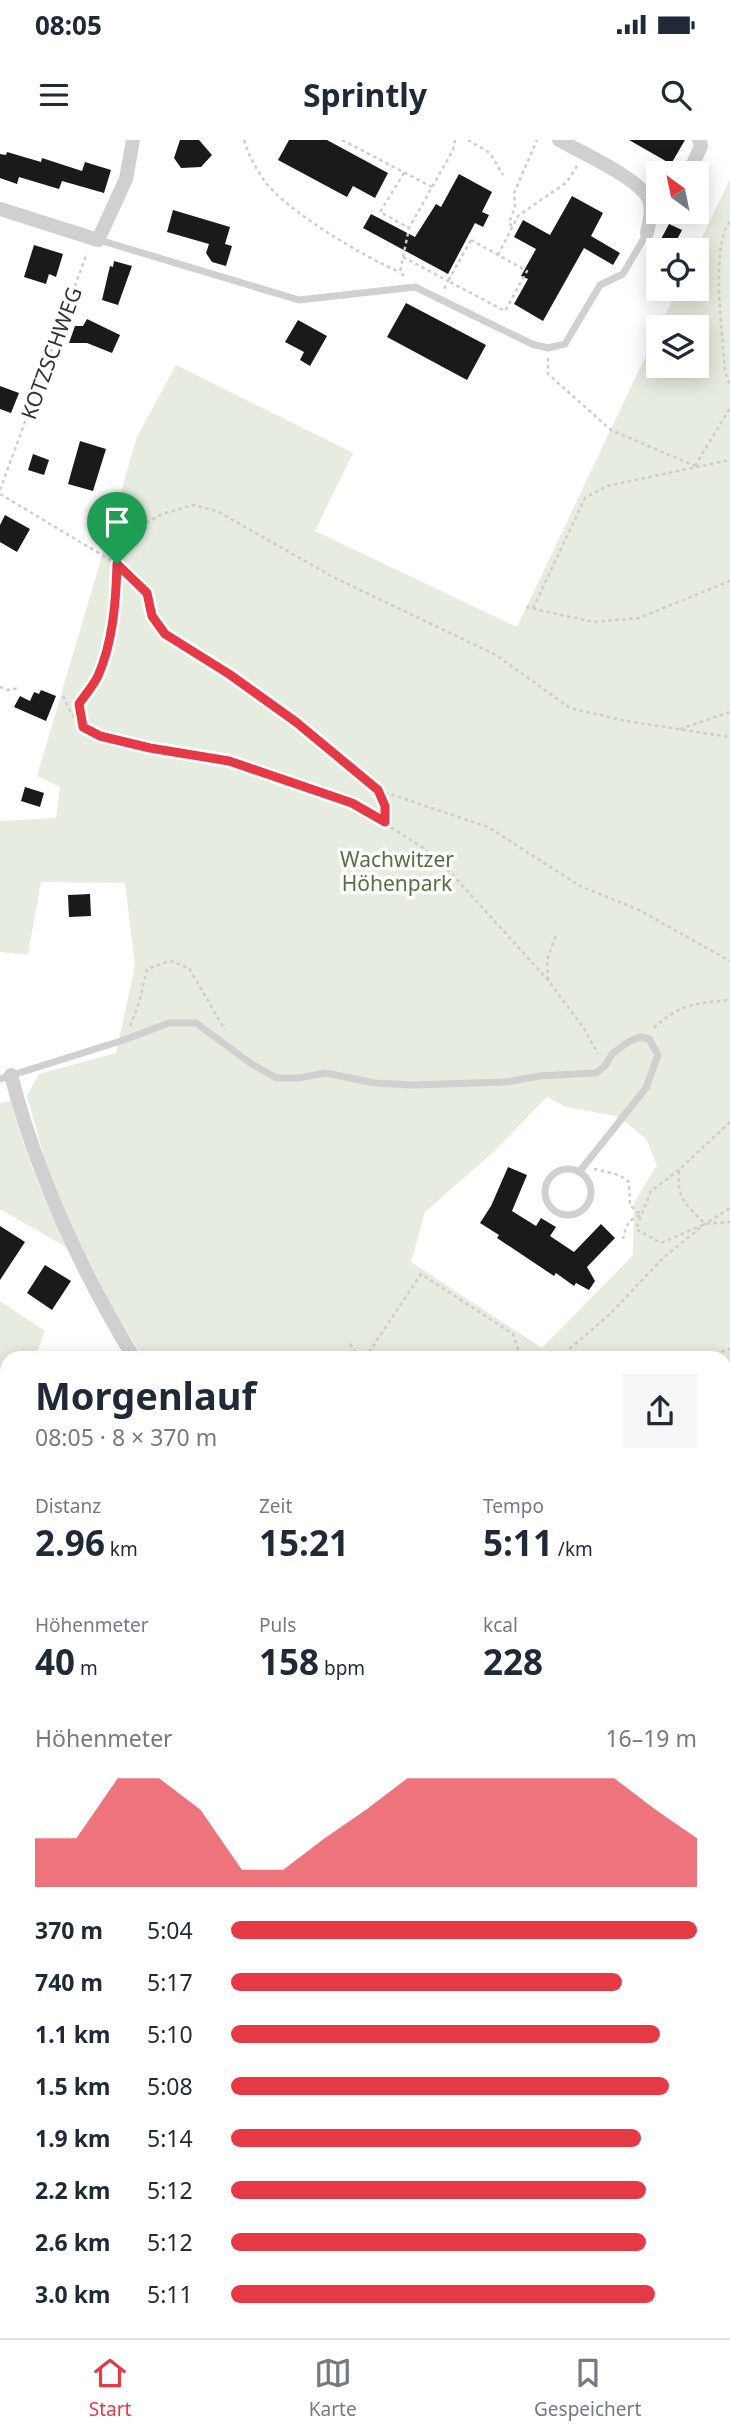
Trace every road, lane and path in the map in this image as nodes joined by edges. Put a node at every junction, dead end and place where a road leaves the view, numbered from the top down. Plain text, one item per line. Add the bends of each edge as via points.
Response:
1 (134, 140) edge
2 (244, 140) edge
3 (342, 140) edge
4 (455, 140) edge
5 (468, 140) edge
6 (537, 140) edge
7 (559, 140) edge
8 (699, 140) edge
9 (584, 155) junction
10 (694, 161) edge
11 (404, 173) junction
12 (503, 175) dead end
13 (432, 187) junction
14 (646, 195) edge
15 (0, 209) edge
16 (730, 222) edge
17 (649, 224) edge
18 (512, 226) junction
19 (409, 228) junction
20 (647, 233) joint
21 (98, 240) junction
22 (86, 254) dead end
23 (498, 255) junction
24 (403, 257) junction
25 (400, 272) junction
26 (448, 281) junction
27 (415, 287) junction
28 (438, 298) junction
29 (548, 348) junction
30 (730, 386) edge
31 (730, 408) edge
32 (730, 460) edge
33 (695, 466) junction
34 (0, 492) edge
35 (117, 564) junction
36 (730, 581) edge
37 (526, 607) dead end
38 (533, 608) junction
39 (0, 687) edge
40 (20, 688) dead end
41 (63, 696) dead end
42 (730, 712) edge
43 (83, 727) junction
44 (679, 729) junction
45 (730, 737) edge
46 (378, 790) junction
47 (385, 822) junction
48 (556, 935) dead end
49 (730, 961) edge
50 (548, 980) junction
51 (730, 1000) edge
52 (639, 1037) junction
53 (124, 1040) junction
54 (236, 1051) junction
55 (605, 1066) junction
56 (6, 1077) edge
57 (730, 1122) edge
58 (581, 1168) junction
59 (679, 1170) junction
60 (730, 1208) edge
61 (641, 1215) junction
62 (730, 1222) edge
63 (705, 1224) junction
64 (623, 1239) dead end
65 (350, 1344) dead end
66 (130, 1351) edge
67 (354, 1351) edge
68 (370, 1351) edge
69 (519, 1351) edge
70 (567, 1351) edge

1 - 21 street via 126,179
2 - 25 path via 252,163 268,186 357,253
3 - 11 path
4 - 13 path
5 - 12 path via 490,153
6 - 18 path via 514,193
7 - 9 street
8 - 10 street
9 - 14 street
9 - 18 path via 567,182 527,208
11 - 13 path
11 - 19 path via 380,212
13 - 19 path
15 - 21 street
16 - 30 path via 718,256 725,371
17 - 20 street
18 - 23 path
19 - 24 path
20 - 29 lane via 623,274 600,285 565,344
21 - 27 lane via 299,300
22 - 34 path, KOTZSCHWEG
23 - 26 path via 471,240
23 - 26 path via 527,271 505,311
24 - 25 path
24 - 26 path
25 - 27 path
26 - 28 path
27 - 28 lane
28 - 29 lane
29 - 33 path via 548,374 611,430
31 - 33 path
32 - 33 path
33 - 38 path via 607,486 584,498
34 - 35 path
35 - 43 path via 116,606 106,648 97,677 79,704
35 - 44 path via 137,528 162,514 194,505 217,511 333,577 496,655 570,708
35 - 46 path via 147,593 152,616 165,634 296,722
36 - 38 path via 639,618 593,622
37 - 38 path
39 - 40 path
41 - 43 path
42 - 44 path
43 - 47 path via 100,736 150,748 229,761 352,803
44 - 45 path
46 - 47 path
46 - 49 path via 488,827 580,886 639,910
47 - 50 path via 450,872
48 - 50 path via 547,960
50 - 55 path
51 - 52 path via 690,1004
52 - 55 lane via 612,1054
52 - 58 lane via 649,1039 658,1055 646,1088
53 - 54 lane via 169,1023 196,1023
53 - 54 path via 147,969 170,961 189,968
53 - 56 lane
54 - 55 lane via 277,1078 326,1073 413,1085 587,1074
56 - 66 street via 65,1231
57 - 59 path
58 - 58 lane via 564,1168 551,1176 545,1191 554,1210 570,1215 589,1203 592,1187
58 - 61 path via 627,1179 630,1205
59 - 61 path via 651,1191
59 - 63 path via 677,1189
60 - 63 path
61 - 63 path via 636,1229 661,1243
61 - 64 path via 626,1225
62 - 63 path
63 - 70 path
65 - 67 path
68 - 69 path via 421,1274 513,1334

